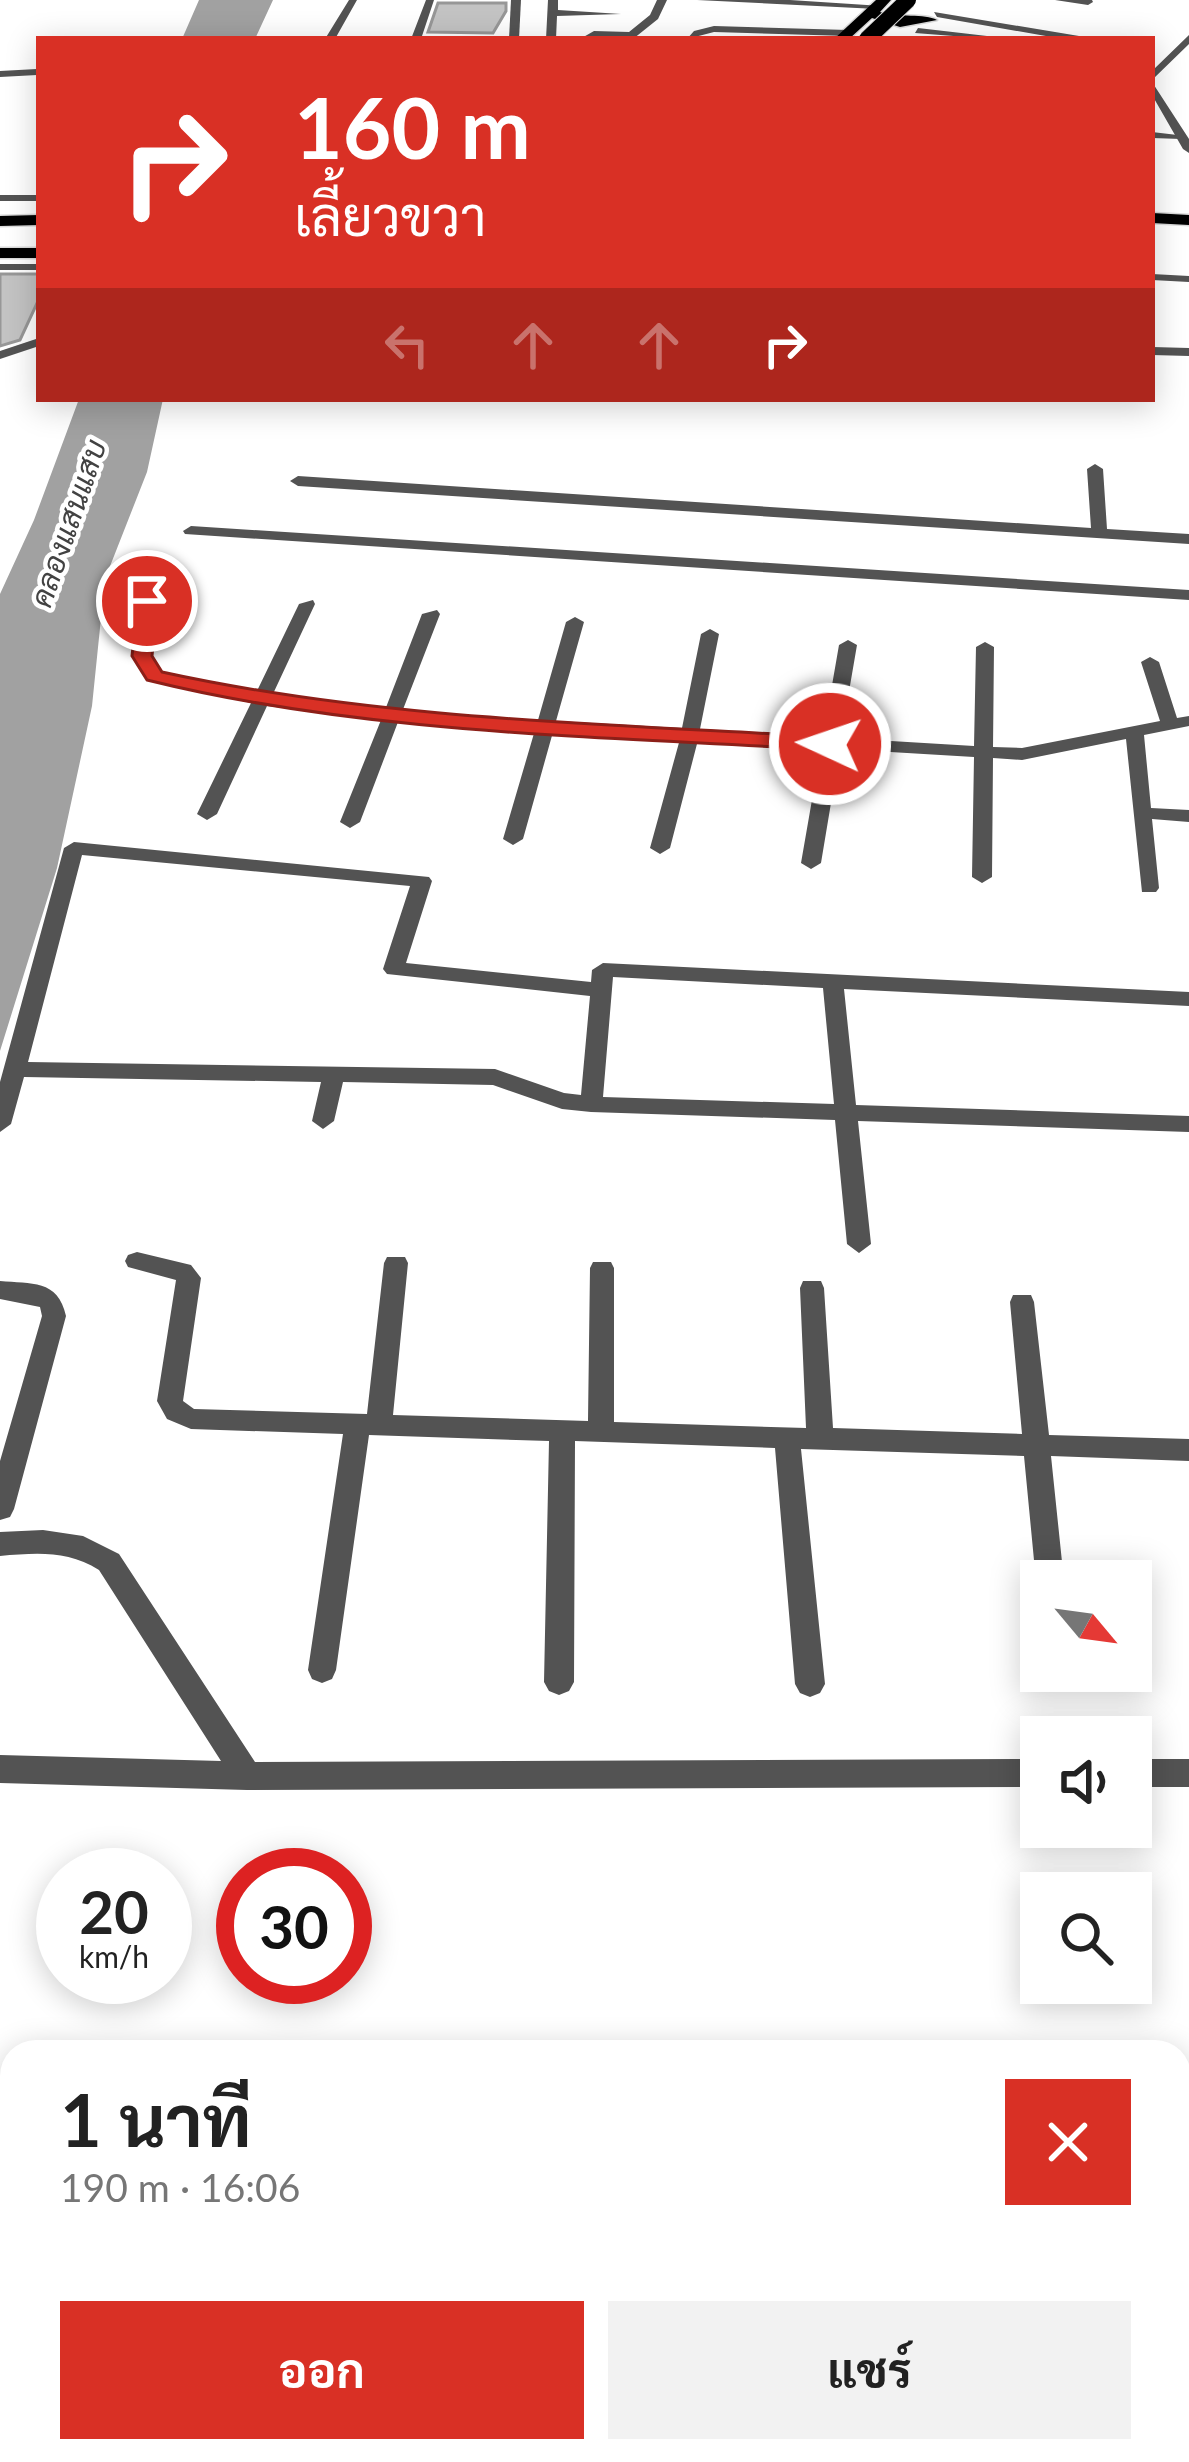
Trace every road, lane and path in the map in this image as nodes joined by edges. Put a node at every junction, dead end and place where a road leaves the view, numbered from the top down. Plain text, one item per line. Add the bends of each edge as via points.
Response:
1 (353, 0) edge
2 (430, 0) edge
3 (516, 0) edge
4 (619, 0) edge
5 (662, 0) edge
6 (702, 0) edge
7 (908, 0) edge
8 (951, 0) edge
9 (1060, 0) edge
10 (1088, 2) edge
11 (877, 6) edge
12 (616, 14) junction
13 (552, 20) edge
14 (926, 21) edge
15 (977, 21) junction
16 (613, 31) junction
17 (799, 35) edge
18 (332, 36) edge
19 (417, 36) edge
20 (514, 36) edge
21 (595, 36) edge
22 (627, 36) edge
23 (631, 36) edge
24 (699, 36) edge
25 (844, 36) edge
26 (870, 36) edge
27 (898, 36) edge
28 (962, 36) joint
29 (1062, 36) edge
30 (1189, 38) edge
31 (36, 72) edge
32 (0, 74) edge
33 (1155, 81) edge
34 (1155, 88) edge
35 (1155, 135) edge
36 (1180, 136) junction
37 (1189, 149) edge
38 (0, 198) edge
39 (36, 198) edge
40 (1155, 205) edge
41 (1189, 206) edge
42 (1155, 218) edge
43 (36, 220) edge
44 (1189, 220) edge
45 (0, 221) edge
46 (0, 233) edge
47 (36, 233) edge
48 (36, 243) edge
49 (0, 244) edge
50 (36, 253) edge
51 (0, 254) edge
52 (0, 267) edge
53 (36, 267) edge
54 (1155, 277) edge
55 (1189, 279) edge
56 (36, 343) edge
57 (1155, 351) edge
58 (1189, 352) edge
59 (0, 355) edge
60 (1094, 469) dead end
61 (298, 481) dead end
62 (191, 531) dead end
63 (1100, 533) junction
64 (1189, 539) edge
65 (1189, 595) edge
66 (147, 601) dead end
67 (307, 604) dead end
68 (431, 614) dead end
69 (575, 622) dead end
70 (710, 634) dead end
71 (848, 645) dead end
72 (985, 647) dead end
73 (1150, 662) dead end
74 (262, 700) junction
75 (390, 716) junction
76 (1179, 723) edge
77 (543, 729) junction
78 (1135, 733) junction
79 (690, 736) junction
80 (830, 744) junction
81 (987, 752) junction
82 (1145, 813) junction
83 (207, 814) dead end
84 (1189, 816) edge
85 (350, 821) dead end
86 (513, 839) dead end
87 (660, 848) dead end
88 (811, 863) dead end
89 (982, 877) dead end
90 (1150, 888) dead end
91 (833, 983) junction
92 (601, 990) junction
93 (1189, 999) edge
94 (17, 1070) junction
95 (334, 1074) junction
96 (591, 1104) junction
97 (849, 1112) junction
98 (323, 1121) dead end
99 (0, 1124) edge
100 (1189, 1124) edge
101 (859, 1244) dead end
102 (137, 1261) dead end
103 (396, 1263) dead end
104 (602, 1268) dead end
105 (812, 1288) dead end
106 (0, 1290) edge
107 (1022, 1302) dead end
108 (368, 1427) junction
109 (562, 1432) junction
110 (601, 1433) junction
111 (787, 1439) junction
112 (820, 1439) junction
113 (1039, 1446) junction
114 (1189, 1450) edge
115 (0, 1509) edge
116 (0, 1544) edge
117 (1048, 1560) edge
118 (322, 1670) dead end
119 (559, 1682) dead end
120 (810, 1684) dead end
121 (0, 1768) edge
122 (1020, 1773) edge
123 (1152, 1773) edge
124 (1189, 1773) edge
125 (248, 1776) junction

1 - 18 lane
2 - 19 lane
3 - 20 street
4 - 12 street
5 - 23 street
6 - 11 street
7 - 26 highway, bridge
8 - 14 highway
9 - 10 street
11 - 14 highway via 889,22
11 - 25 highway
12 - 13 street
12 - 16 street
13 - 16 street
14 - 15 lane
14 - 27 highway
14 - 28 lane
15 - 28 lane
15 - 29 lane
16 - 21 street
16 - 22 street
17 - 24 lane via 714,29
17 - 25 lane
30 - 33 street
31 - 32 lane
34 - 36 street
35 - 36 lane
36 - 37 street
38 - 39 lane
40 - 41 main road
42 - 44 main road
43 - 45 highway
46 - 47 highway
48 - 49 highway
50 - 51 highway
52 - 53 lane
54 - 55 lane
56 - 59 lane
57 - 58 lane
60 - 63 street
61 - 63 street
62 - 65 street
63 - 64 street
66 - 74 street via 142,656 154,676
67 - 74 street
68 - 75 street
69 - 77 street
70 - 79 street
71 - 80 street
72 - 81 street
73 - 76 street
74 - 75 street
74 - 83 street
75 - 77 street
75 - 85 street
76 - 78 street
77 - 79 street
77 - 86 street
78 - 81 street via 1022,754
78 - 82 street
79 - 80 street
79 - 87 street
80 - 81 street
80 - 88 street
81 - 89 street
82 - 84 street
82 - 90 street
91 - 92 street via 603,970
91 - 93 street
91 - 97 street
92 - 94 street via 394,970 422,881 74,848
92 - 96 street
94 - 95 street
94 - 99 street
95 - 96 street via 494,1077
95 - 98 street
96 - 97 street
97 - 100 street
97 - 101 street
102 - 108 street via 189,1278 170,1401 176,1412
103 - 108 street
104 - 110 street
105 - 112 street
106 - 115 street via 39,1294 54,1316
107 - 113 street
108 - 109 street
108 - 118 street
109 - 110 street
109 - 119 street
110 - 111 street
111 - 112 street
111 - 120 street
112 - 113 street
113 - 114 street
113 - 117 street
116 - 125 street via 86,1545 109,1562
121 - 125 street
122 - 125 street
123 - 124 street

